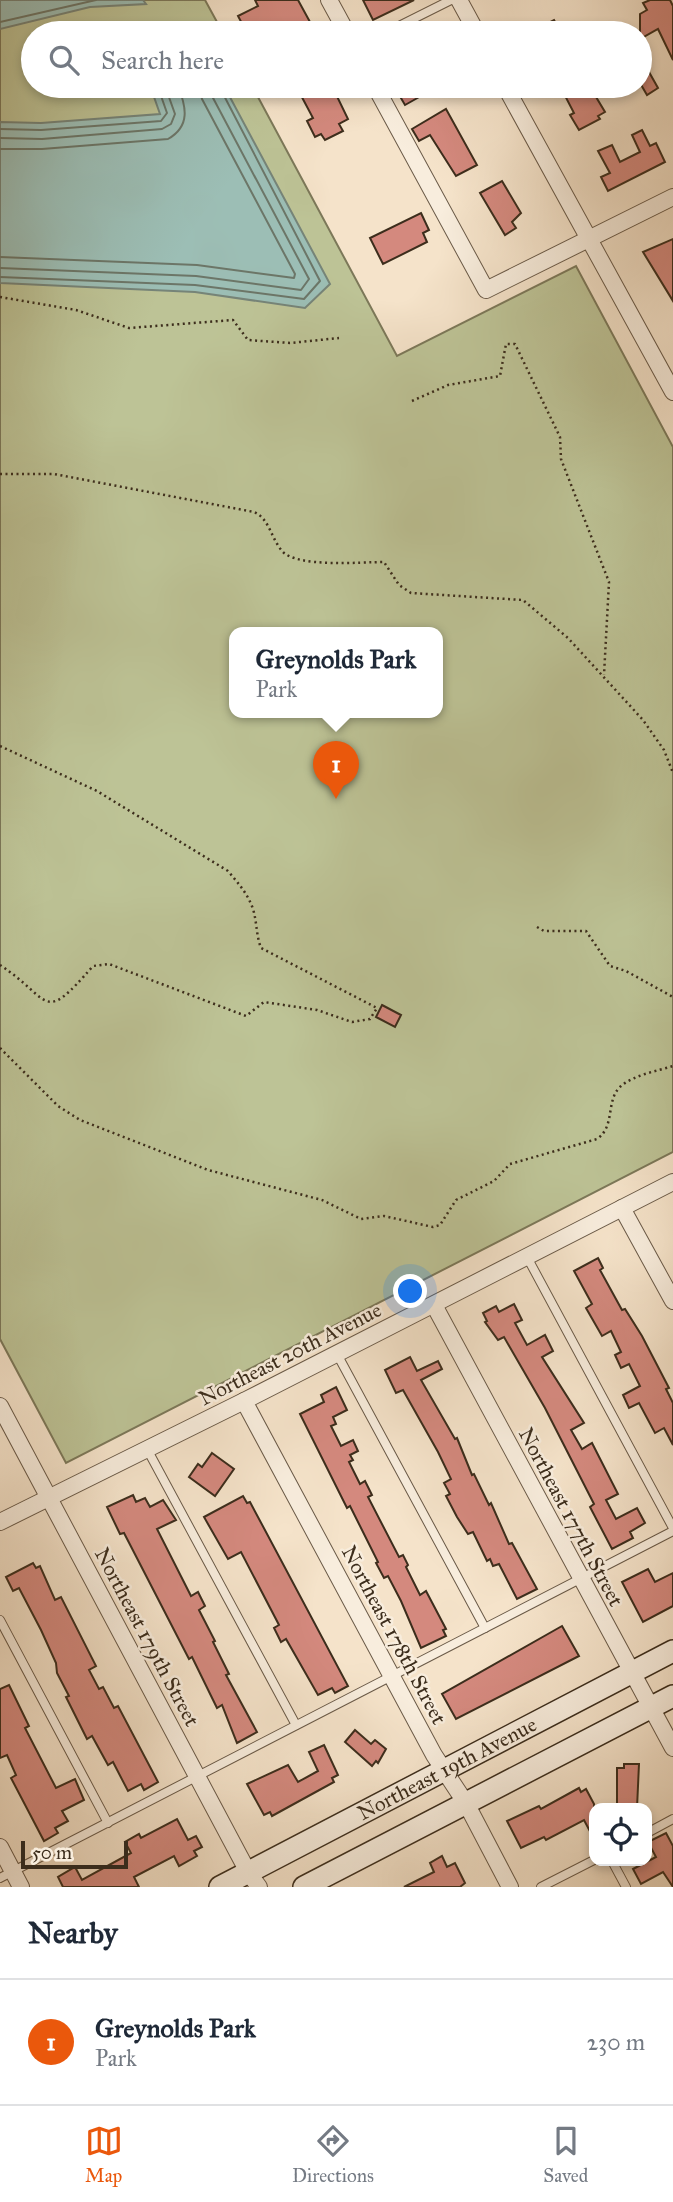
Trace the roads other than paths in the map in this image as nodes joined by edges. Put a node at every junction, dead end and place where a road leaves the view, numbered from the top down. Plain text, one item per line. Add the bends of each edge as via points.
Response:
1 (329, 0) edge
2 (451, 0) edge
3 (459, 0) edge
4 (340, 21) edge
5 (410, 21) edge
6 (470, 21) edge
7 (382, 98) edge
8 (512, 98) edge
9 (673, 197) edge
10 (591, 238) junction
11 (673, 392) edge
12 (673, 1182) edge
13 (622, 1208) junction
14 (527, 1257) junction
15 (673, 1301) edge
16 (434, 1305) junction
17 (337, 1354) junction
18 (244, 1401) junction
19 (0, 1406) edge
20 (147, 1449) junction
21 (49, 1497) junction
22 (0, 1522) edge
23 (673, 1530) edge
24 (581, 1579) junction
25 (0, 1620) edge
26 (485, 1628) junction
27 (673, 1651) edge
28 (631, 1673) junction
29 (392, 1676) junction
30 (673, 1696) edge
31 (651, 1707) junction
32 (296, 1725) junction
33 (673, 1748) edge
34 (443, 1771) junction
35 (197, 1776) junction
36 (467, 1805) junction
37 (673, 1819) edge
38 (108, 1823) junction
39 (652, 1830) edge
40 (0, 1847) edge
41 (589, 1863) edge
42 (615, 1866) edge
43 (6, 1874) edge
44 (253, 1880) edge
45 (21, 1887) edge
46 (220, 1887) edge
47 (304, 1887) edge
48 (510, 1887) edge
49 (541, 1887) edge
50 (626, 1887) edge

1 - 4 street
2 - 5 lane
3 - 6 street
7 - 10 street via 486,290
8 - 10 street
9 - 10 street
10 - 11 street
12 - 13 street, Northeast 20th Avenue
13 - 14 street, Northeast 20th Avenue
13 - 15 street
14 - 16 street, Northeast 20th Avenue
14 - 23 lane
16 - 17 street, Northeast 20th Avenue
16 - 24 street, Northeast 177th Street
17 - 18 street, Northeast 20th Avenue
17 - 26 lane
18 - 20 street, Northeast 20th Avenue
18 - 29 street, Northeast 178th Street
19 - 21 street, Northeast 179th Street
20 - 21 street, Northeast 20th Avenue
20 - 32 lane
21 - 22 street, Northeast 20th Avenue
21 - 35 street, Northeast 179th Street
23 - 24 lane
24 - 26 lane
24 - 28 street, Northeast 177th Street
25 - 38 lane
26 - 29 lane
27 - 28 street, Northeast 19th Avenue
28 - 31 street, Northeast 177th Street
28 - 34 street, Northeast 19th Avenue
29 - 32 lane
29 - 34 street, Northeast 178th Street
30 - 31 street, Northeast 19th Avenue
31 - 33 street, Northeast 177th Street
31 - 36 street, Northeast 19th Avenue
32 - 35 lane
34 - 36 street, Northeast 178th Street
34 - 44 street, Northeast 19th Avenue
35 - 38 lane
35 - 44 street, Northeast 179th Street
36 - 47 street, Northeast 19th Avenue
36 - 48 street, Northeast 178th Street
37 - 39 lane
38 - 43 lane
40 - 43 street
41 - 49 lane
42 - 50 lane
43 - 45 street
44 - 46 street, Northeast 19th Avenue

